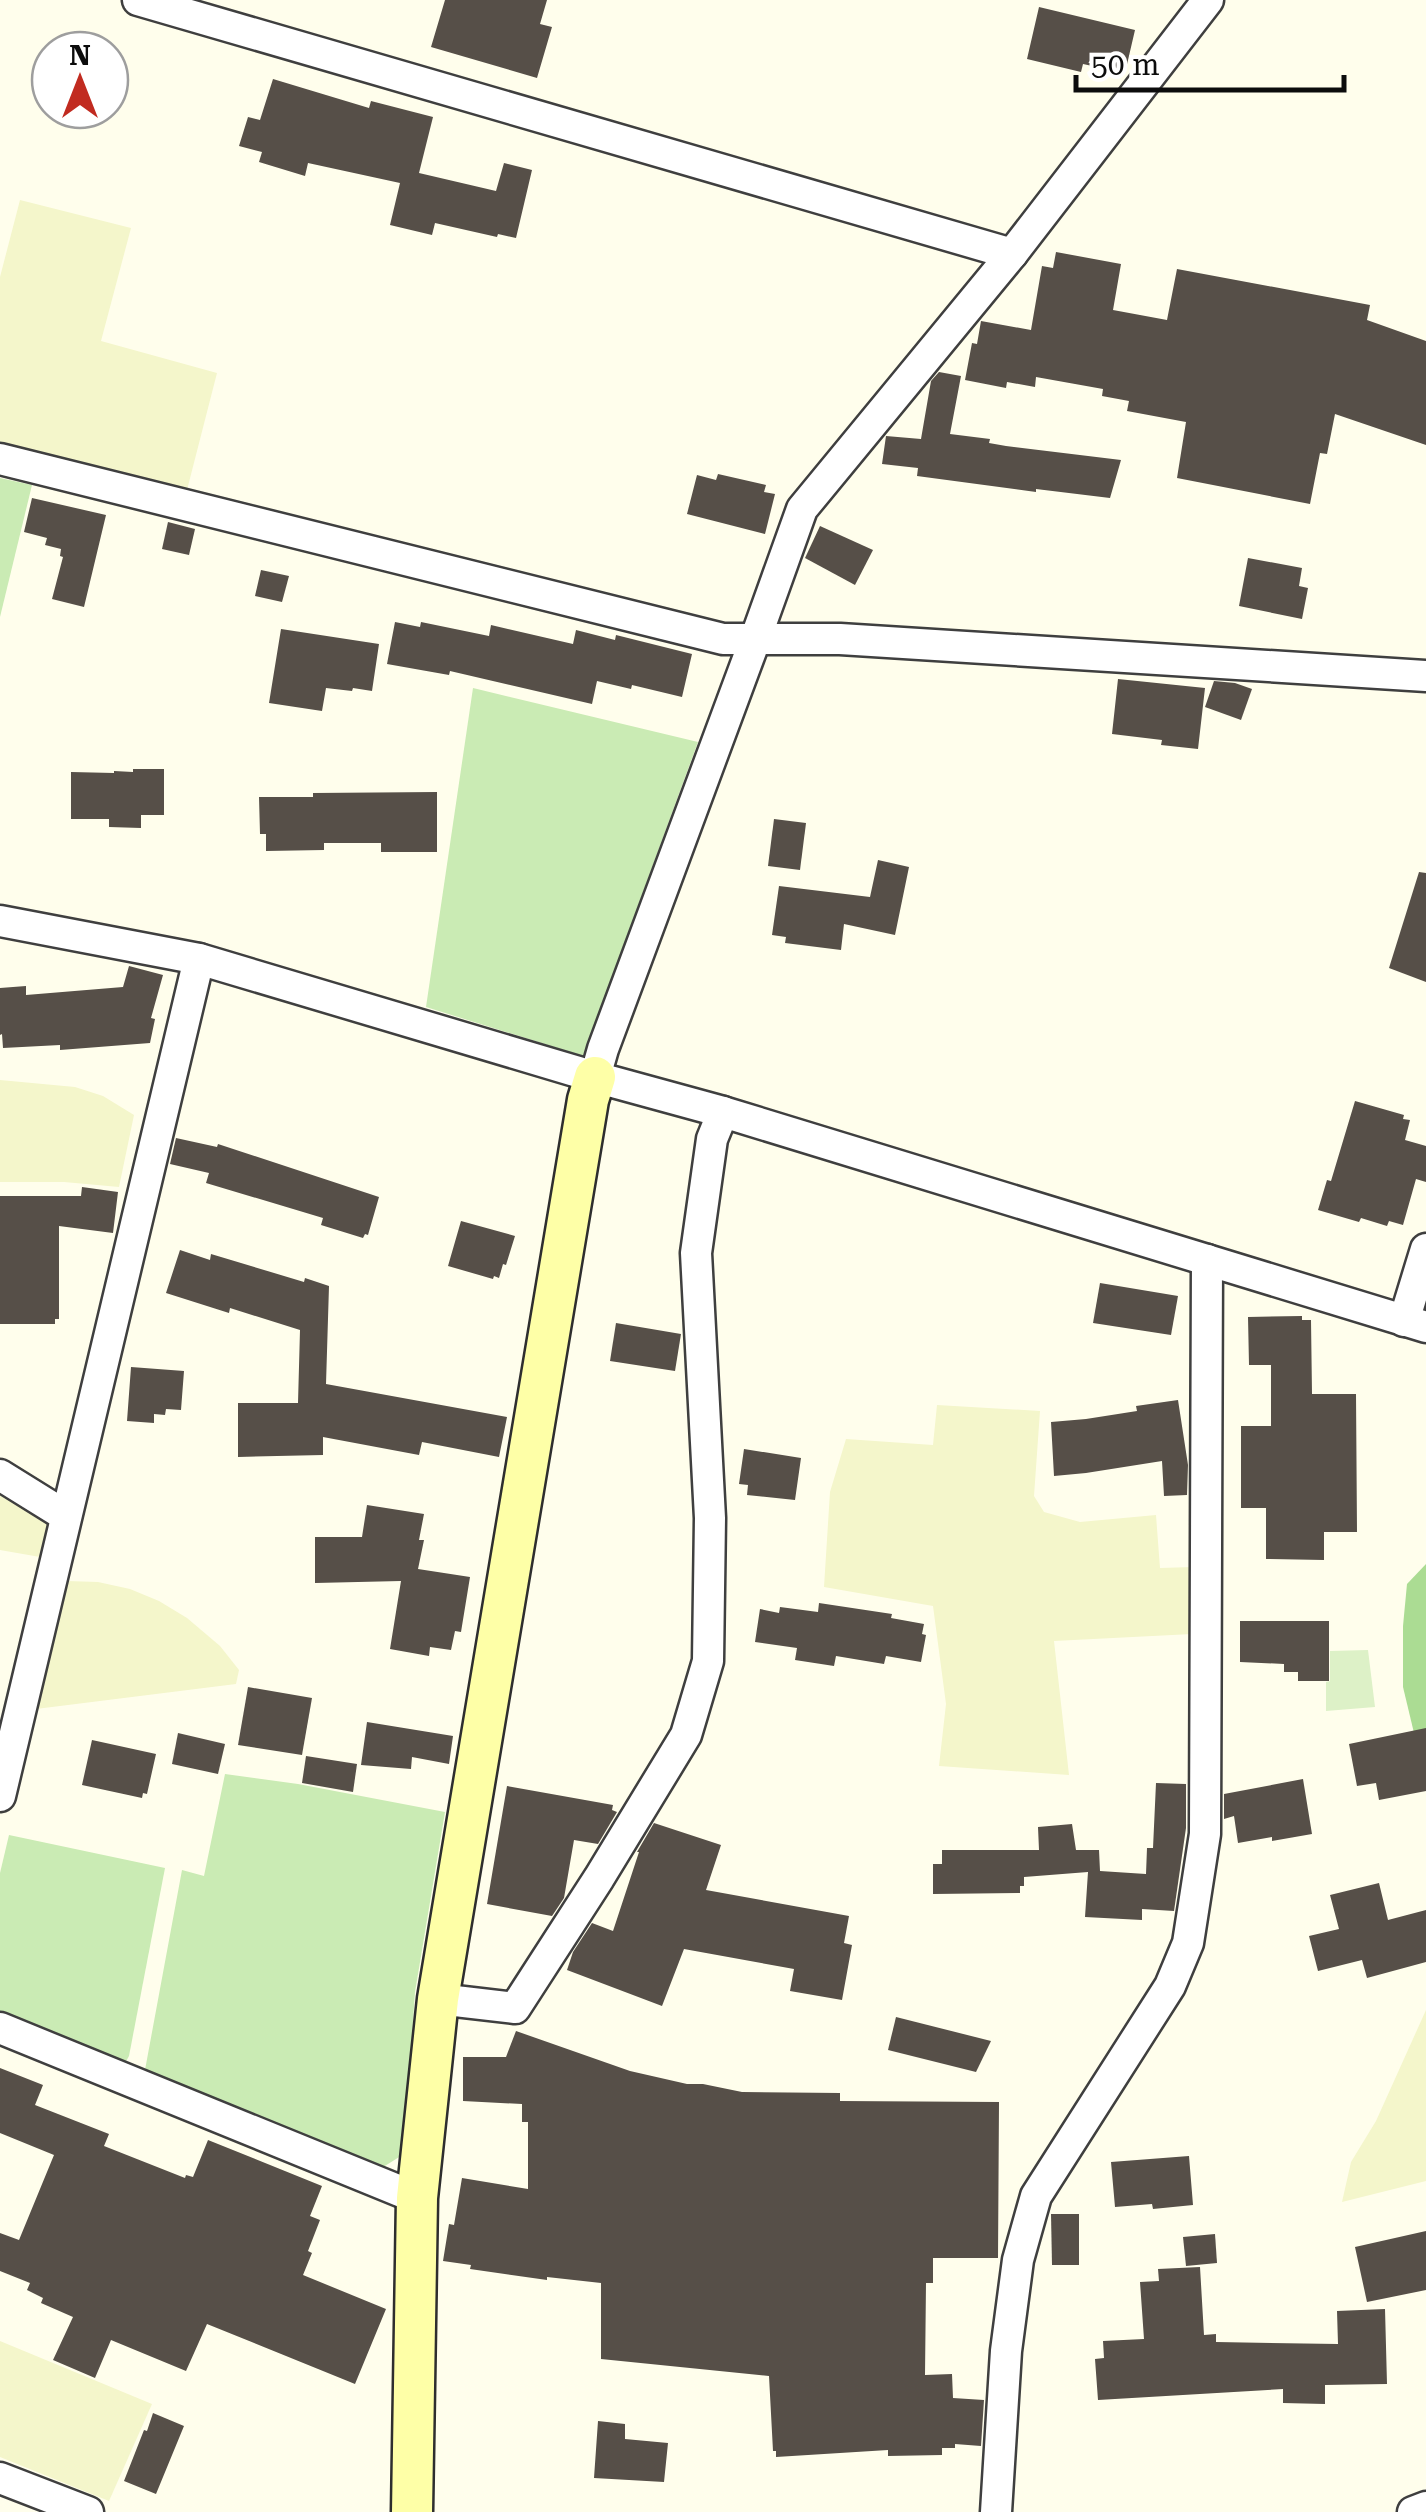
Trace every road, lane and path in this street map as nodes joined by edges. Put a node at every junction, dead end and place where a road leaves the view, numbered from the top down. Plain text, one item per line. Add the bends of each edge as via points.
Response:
1 (138, 0) edge
2 (1208, 0) edge
3 (1012, 254) junction
4 (0, 459) edge
5 (755, 640) junction
6 (1426, 676) edge
7 (0, 922) edge
8 (199, 959) junction
9 (596, 1076) junction
10 (722, 1112) junction
11 (1426, 1249) edge
12 (1207, 1260) junction
13 (1415, 1324) edge
14 (0, 1476) edge
15 (66, 1516) junction
16 (5, 1752) edge
17 (0, 1796) edge
18 (438, 1999) junction
19 (0, 2028) edge
20 (417, 2198) junction
21 (0, 2478) edge
22 (1426, 2507) edge
23 (88, 2512) edge
24 (412, 2512) edge
25 (996, 2512) edge
26 (1413, 2512) edge

1 - 3 street
2 - 3 street
3 - 5 street via 802,509
4 - 5 street via 722,639
5 - 6 street via 840,639
5 - 9 street
7 - 8 street
8 - 9 street
8 - 15 street
9 - 10 street
9 - 18 street
10 - 12 street
10 - 18 street via 696,1253 710,1518 708,1660 686,1735 515,2008
11 - 13 street
12 - 13 street
12 - 25 street via 1204,1834 1188,1943 1170,1986 1036,2196 1018,2260 1006,2351
14 - 15 street
15 - 16 street
16 - 17 street
18 - 20 street
19 - 20 street
20 - 24 street
21 - 23 street
22 - 26 street

